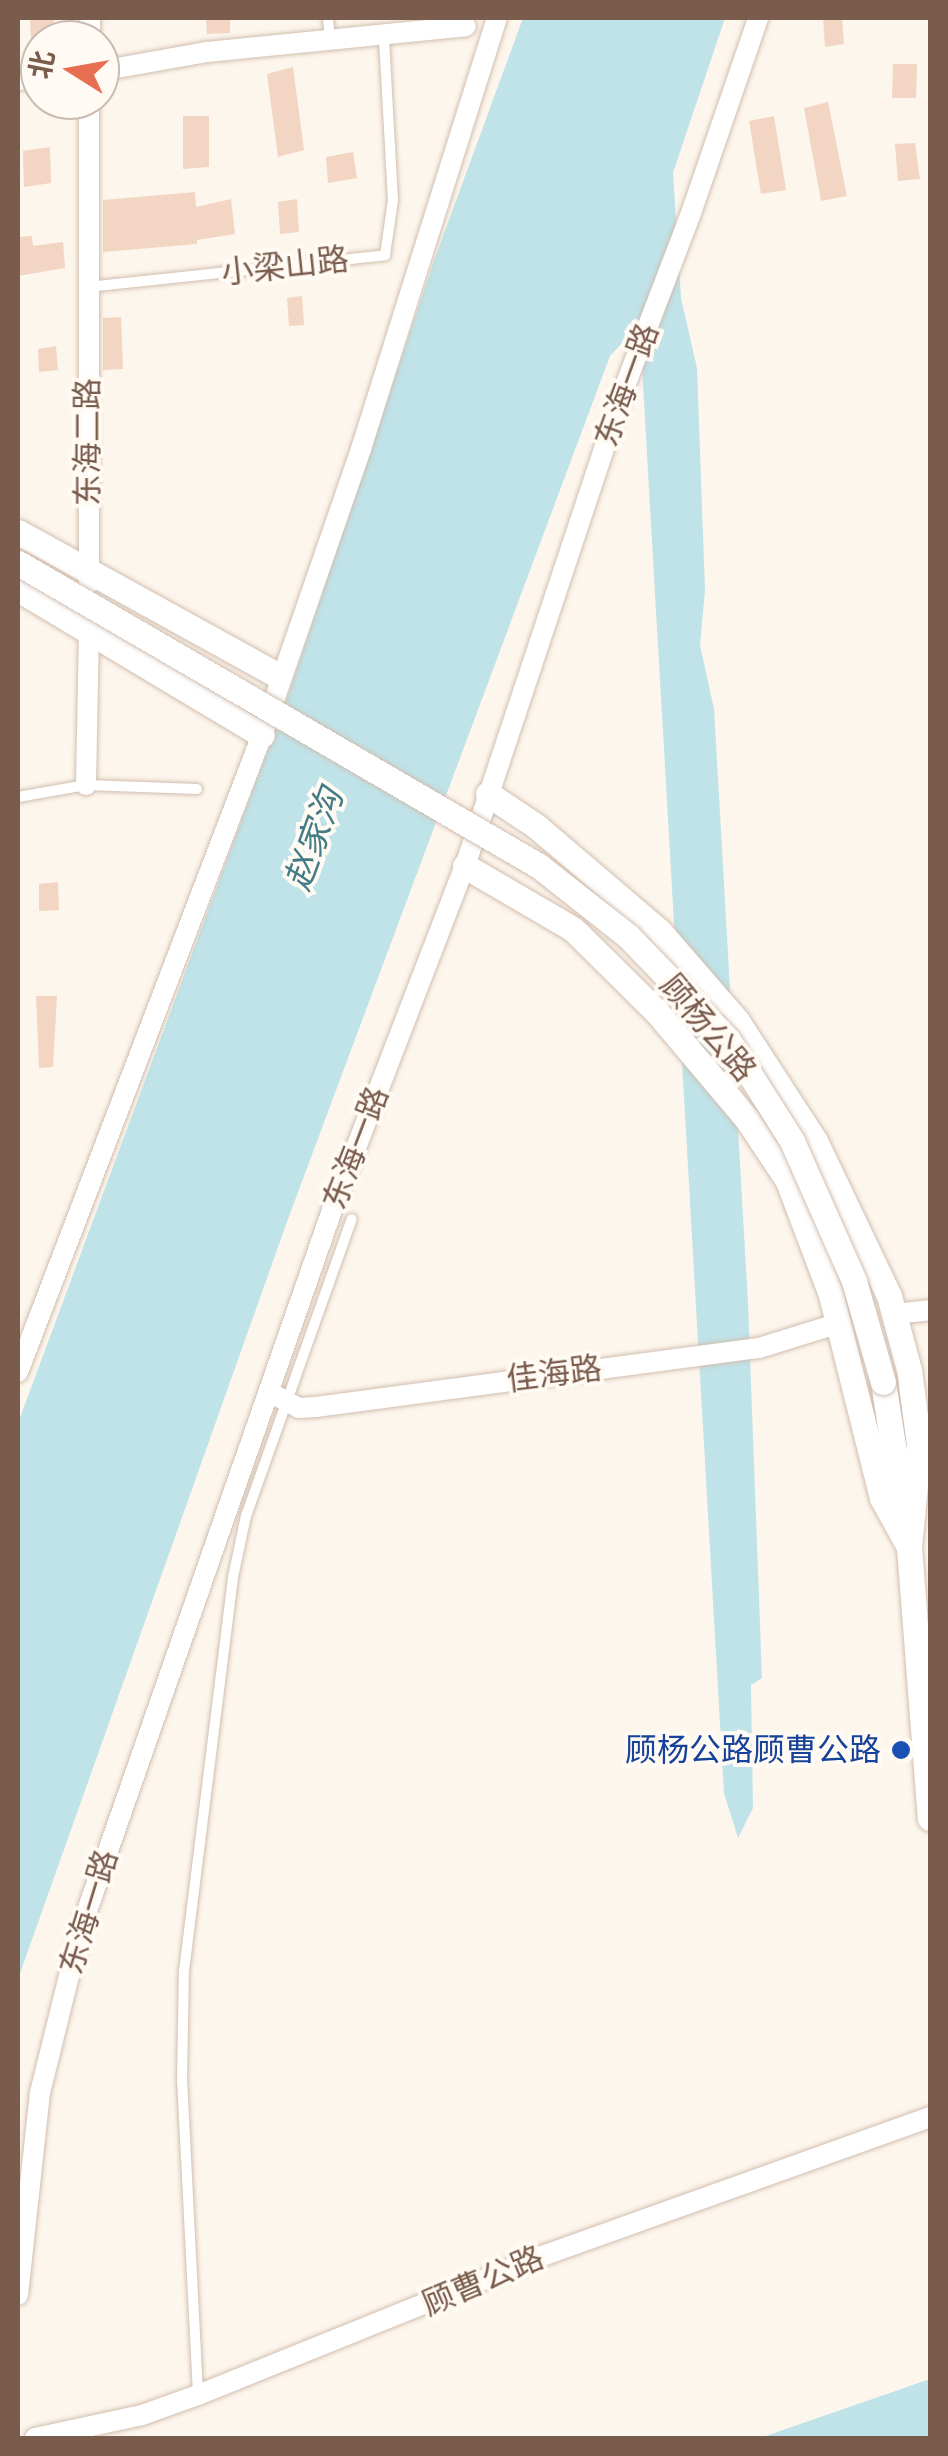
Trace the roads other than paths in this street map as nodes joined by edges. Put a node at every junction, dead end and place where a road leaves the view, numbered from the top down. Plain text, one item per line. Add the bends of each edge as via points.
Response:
1 (328, 18) edge
2 (497, 18) edge
3 (758, 18) edge
4 (416, 25) edge
5 (466, 26) dead end
6 (384, 37) junction
7 (330, 42) junction
8 (120, 67) edge
9 (89, 120) edge
10 (87, 287) junction
11 (18, 532) edge
12 (18, 562) edge
13 (89, 573) junction
14 (18, 590) edge
15 (88, 632) junction
16 (280, 676) junction
17 (262, 735) junction
18 (86, 785) junction
19 (196, 788) dead end
20 (488, 794) junction
21 (18, 796) edge
22 (464, 866) junction
23 (352, 1219) dead end
24 (930, 1310) edge
25 (894, 1314) junction
26 (840, 1323) junction
27 (18, 1372) edge
28 (268, 1392) junction
29 (290, 1403) junction
30 (909, 1548) junction
31 (930, 1818) edge
32 (930, 2117) edge
33 (18, 2295) edge
34 (198, 2395) junction
35 (35, 2438) edge

1 - 7 lane
2 - 16 street via 361,449
3 - 20 street, 东海一路
4 - 5 street
4 - 6 street
6 - 7 street
6 - 10 lane, 小梁山路 via 393,200 385,256
7 - 8 street
9 - 10 street, 东海二路
10 - 13 street, 东海二路
11 - 13 street
12 - 30 street, 顾杨公路, bridge via 539,866 628,936 728,1040 792,1141 854,1282 883,1382
13 - 15 street, 东海二路
13 - 16 street
14 - 15 street
15 - 17 street
15 - 18 street, 东海二路
16 - 17 street
17 - 27 street
18 - 19 lane
18 - 21 lane
20 - 22 street, 东海一路
20 - 25 street via 536,826 660,932 737,1022 815,1141
22 - 26 street via 573,928 748,1119 788,1181
22 - 28 street, 东海一路
23 - 29 lane
24 - 25 street
25 - 30 street via 919,1446
26 - 29 street, 佳海路 via 759,1348 316,1407
26 - 30 street via 873,1469
28 - 29 street, 佳海路
28 - 33 street, 东海一路 via 80,1931 40,2093
29 - 34 lane via 246,1516 233,1577 184,1971 182,2081
30 - 31 street, 顾杨公路
32 - 34 street, 顾曹公路 via 545,2255
34 - 35 street, 顾曹公路

